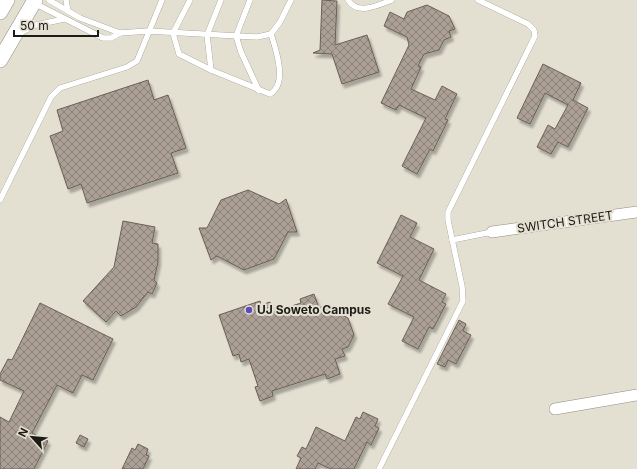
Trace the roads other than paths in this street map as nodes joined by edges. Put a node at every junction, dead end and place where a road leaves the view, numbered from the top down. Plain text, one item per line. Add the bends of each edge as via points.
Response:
1 (7, 0) edge
2 (49, 0) edge
3 (66, 0) edge
4 (162, 0) edge
5 (190, 0) edge
6 (221, 0) edge
7 (250, 0) edge
8 (292, 0) edge
9 (348, 0) edge
10 (392, 0) edge
11 (478, 0) edge
12 (32, 1) edge
13 (68, 11) junction
14 (0, 12) edge
15 (64, 19) junction
16 (148, 31) junction
17 (120, 33) junction
18 (173, 33) junction
19 (271, 34) junction
20 (207, 35) junction
21 (236, 36) junction
22 (11, 40) junction
23 (0, 60) edge
24 (211, 70) junction
25 (259, 91) junction
26 (0, 200) edge
27 (637, 212) edge
28 (492, 232) joint
29 (452, 240) junction
30 (637, 395) edge
31 (555, 409) dead end
32 (379, 469) edge

1 - 14 main road
2 - 13 lane
3 - 13 lane
4 - 16 lane
5 - 18 lane
6 - 20 lane
7 - 21 lane
8 - 19 lane
9 - 10 lane via 358,9
11 - 29 lane via 528,24 534,30 535,36 450,206 448,216
12 - 15 lane
12 - 22 main road
13 - 17 lane
15 - 17 lane via 102,38 111,38
15 - 22 lane via 31,27
16 - 17 lane
16 - 18 lane
16 - 26 lane via 141,52 132,64 60,88 51,97
18 - 20 lane
18 - 24 lane via 181,56
19 - 21 lane via 262,37
19 - 25 lane via 278,63 278,84 270,94
20 - 21 lane
20 - 24 lane
21 - 25 lane
22 - 23 main road
24 - 25 lane
27 - 28 street, SWITCH STREET
28 - 29 lane
29 - 32 lane via 463,301
30 - 31 street

